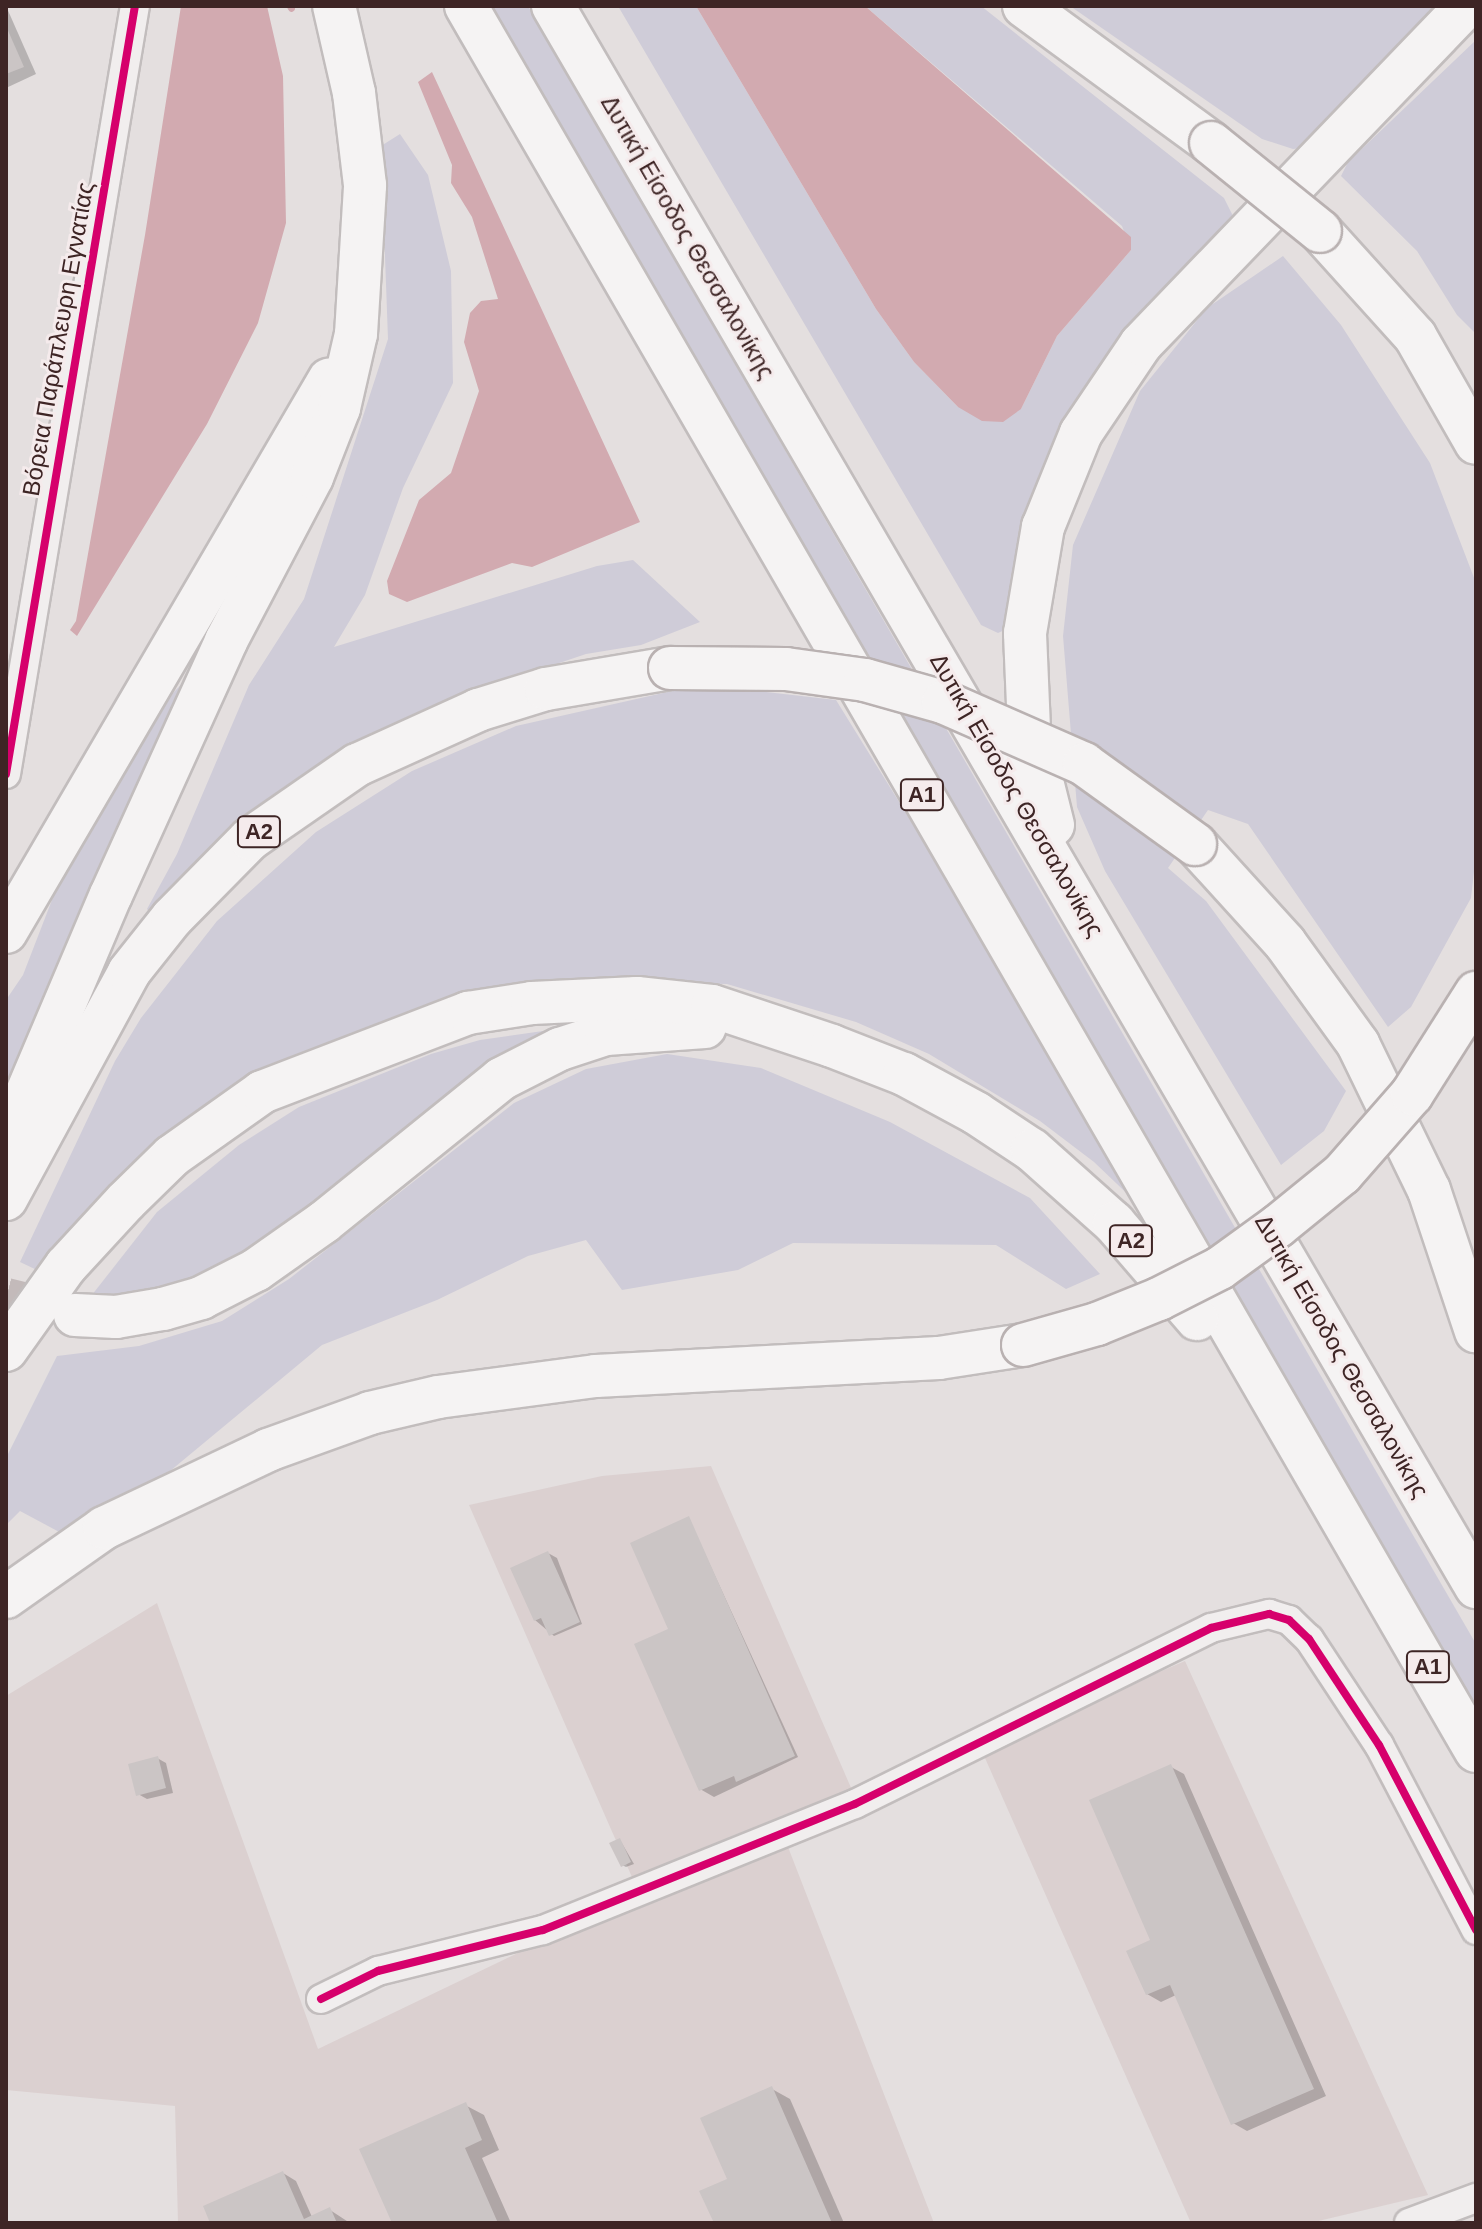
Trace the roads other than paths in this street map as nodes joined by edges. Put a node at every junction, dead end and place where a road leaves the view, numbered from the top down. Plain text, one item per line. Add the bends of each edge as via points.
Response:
1 (135, 6) edge
2 (334, 6) edge
3 (466, 6) edge
4 (553, 6) edge
5 (1024, 6) edge
6 (1466, 6) edge
7 (356, 334) junction
8 (1476, 443) edge
9 (6, 774) edge
10 (6, 932) edge
11 (1123, 975) junction
12 (1476, 993) edge
13 (772, 1026) junction
14 (6, 1142) edge
15 (6, 1199) edge
16 (75, 1315) tunnel mouth
17 (1476, 1331) edge
18 (6, 1350) edge
19 (1379, 1583) junction
20 (1476, 1587) edge
21 (6, 1597) edge
22 (1476, 1751) edge
23 (1476, 1930) edge
24 (321, 1999) dead end
25 (1476, 2198) edge
26 (1409, 2223) edge

1 - 9 street, Βόρεια Παράπλευρη Εγνατίας
2 - 7 highway via 354,93 365,185
3 - 19 highway, Α1
4 - 11 highway, Δυτική Είσοδος Θεσσαλονίκης
5 - 8 highway, bridge via 1211,143 1320,231 1415,336
6 - 11 highway via 1141,344 1110,384 1059,480 1037,552 1025,633 1029,729 1041,793 1057,835
7 - 10 highway
7 - 14 highway via 339,408 312,477 226,641
11 - 20 highway, Δυτική Είσοδος Θεσσαλονίκης
12 - 21 highway, bridge via 1412,1094 1342,1174 1220,1268 1159,1299 1023,1345 939,1358 596,1376 438,1397 370,1413 268,1450 104,1528
13 - 16 highway via 654,1028 606,1034 560,1049 501,1079 256,1270 201,1298 163,1309 116,1317
13 - 18 highway, Α2 via 712,1006 637,998 532,1003 468,1013 309,1070 225,1115 172,1156 66,1266
13 - 19 highway, Α2 via 904,1074 976,1113 1032,1150 1114,1223 1194,1314 1299,1480
15 - 17 highway, Α2, bridge via 129,972 172,918 250,839 357,765 478,710 546,689 670,668 786,669 865,680 943,702 1084,764 1195,844 1285,943 1358,1044 1429,1190
19 - 22 highway, Α1
23 - 24 street via 1361,1718 1309,1639 1289,1620 1269,1614 1211,1628 855,1804 571,1919 378,1971
25 - 26 street

